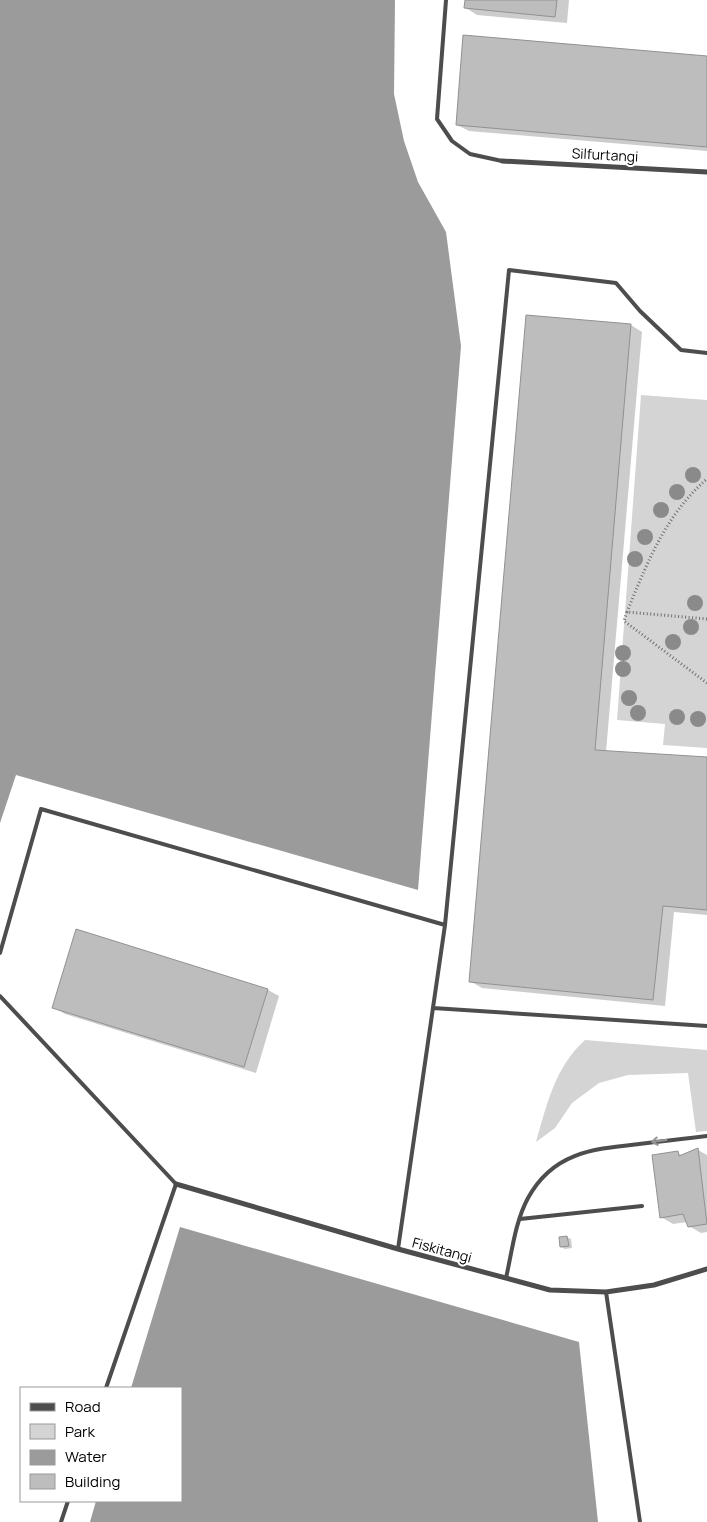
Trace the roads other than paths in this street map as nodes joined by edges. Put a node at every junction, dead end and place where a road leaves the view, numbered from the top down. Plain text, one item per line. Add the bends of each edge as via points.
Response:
1 (446, 0) edge
2 (502, 161) joint
3 (707, 172) edge
4 (707, 353) edge
5 (445, 925) junction
6 (0, 953) edge
7 (0, 996) edge
8 (433, 1008) junction
9 (707, 1026) edge
10 (707, 1136) edge
11 (176, 1184) junction
12 (642, 1206) dead end
13 (520, 1219) junction
14 (398, 1249) junction
15 (707, 1269) edge
16 (506, 1278) junction
17 (606, 1292) junction
18 (106, 1387) edge
19 (68, 1502) edge
20 (61, 1522) edge
21 (640, 1522) edge

1 - 2 lane via 437,119 452,141 470,154
2 - 3 street, Silfurtangi
4 - 5 lane via 681,350 616,283 510,270
5 - 6 lane via 41,810
5 - 8 lane
7 - 11 lane
8 - 9 lane
8 - 14 lane
10 -> 13 lane via 590,1149 575,1154 548,1173 528,1197
11 - 14 street, Fiskitangi
11 - 18 lane
12 - 13 lane
13 - 16 lane
14 - 16 street, Fiskitangi
15 - 17 street, Fiskitangi via 654,1286
16 - 17 street, Fiskitangi via 550,1290
17 - 21 lane
19 - 20 lane

